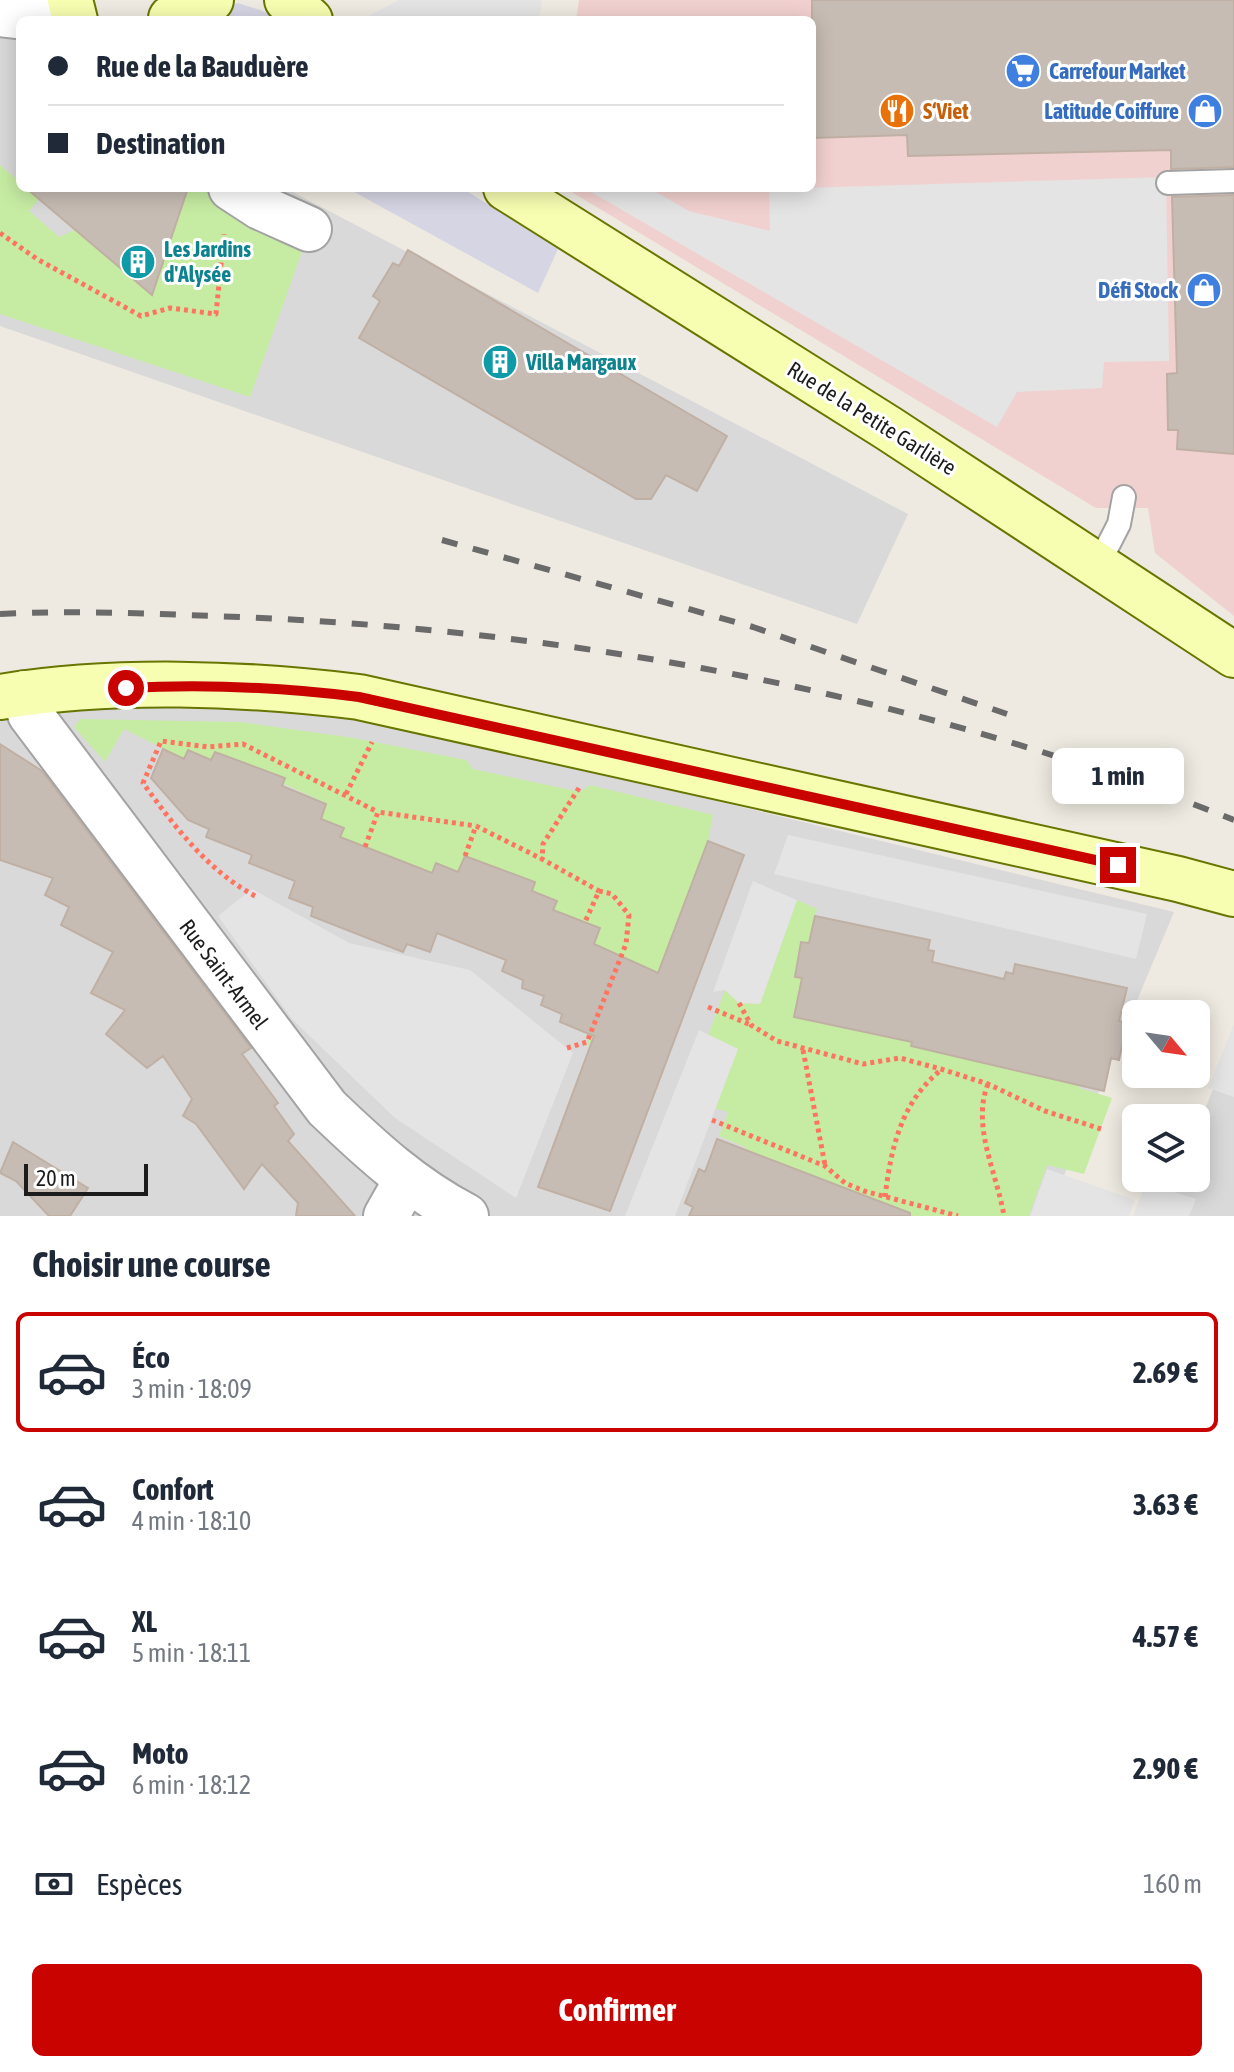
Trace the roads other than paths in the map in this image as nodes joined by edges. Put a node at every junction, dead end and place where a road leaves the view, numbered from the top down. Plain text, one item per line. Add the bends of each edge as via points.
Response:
1 (211, 0) edge
2 (173, 13) edge
3 (1234, 181) edge
4 (1168, 183) dead end
5 (236, 192) edge
6 (512, 192) edge
7 (309, 229) dead end
8 (1124, 497) dead end
9 (1099, 563) junction
10 (1234, 655) edge
11 (12, 695) edge
12 (1234, 894) edge
13 (397, 1198) edge
14 (466, 1216) edge

1 - 2 street
3 - 4 lane
5 - 7 street
6 - 9 street, Rue de la Petite Garlière
8 - 9 lane via 1119,524
9 - 10 street, Rue de la Petite Garlière
11 - 12 street via 188,684 359,697
11 - 13 street, Rue Saint-Armel
13 - 14 street, Rue Saint-Armel

